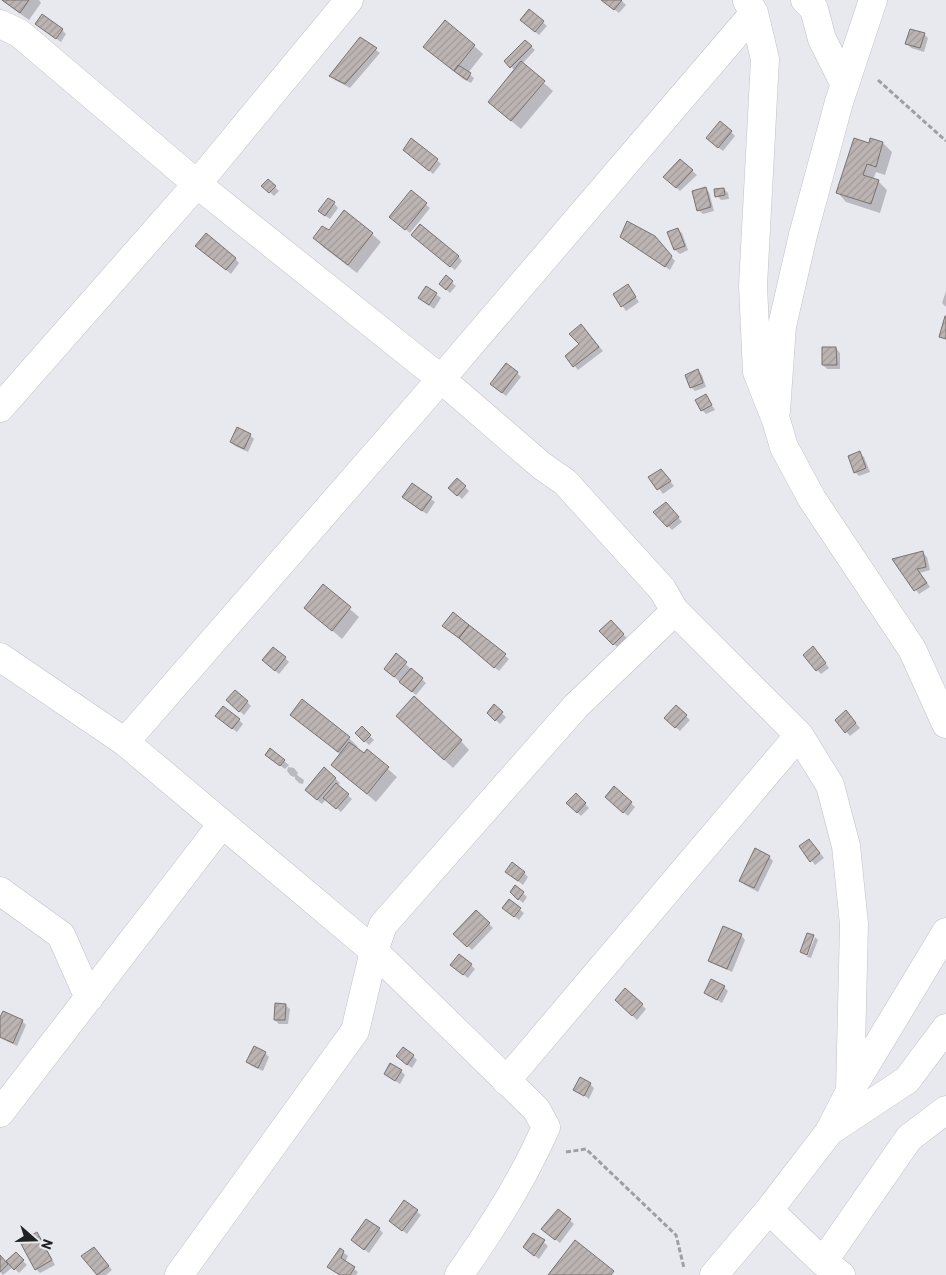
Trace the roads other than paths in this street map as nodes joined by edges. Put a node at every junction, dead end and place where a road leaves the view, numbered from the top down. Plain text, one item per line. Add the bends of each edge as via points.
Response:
1 (349, 0) edge
2 (805, 0) edge
3 (873, 0) edge
4 (750, 7) edge
5 (0, 24) edge
6 (844, 84) junction
7 (197, 184) junction
8 (440, 379) junction
9 (0, 408) edge
10 (776, 420) junction
11 (675, 611) junction
12 (0, 657) edge
13 (946, 724) edge
14 (799, 735) junction
15 (125, 742) junction
16 (222, 824) junction
17 (0, 891) edge
18 (946, 932) edge
19 (374, 951) junction
20 (89, 998) junction
21 (946, 1028) edge
22 (506, 1081) junction
23 (850, 1092) junction
24 (946, 1110) edge
25 (0, 1113) edge
26 (829, 1132) junction
27 (769, 1210) junction
28 (832, 1268) edge
29 (179, 1275) edge
30 (459, 1275) edge
31 (714, 1275) edge

1 - 7 street
2 - 6 street via 814,9 822,39
3 - 6 street
4 - 8 street
4 - 10 street via 765,59 753,286 757,372
5 - 7 street via 19,32
6 - 10 street via 782,326
7 - 8 street
7 - 9 street
8 - 11 street via 565,482 662,589
8 - 15 street
10 - 13 street via 784,446 812,499 912,649
11 - 14 street
11 - 19 street via 576,706 474,820 383,925
12 - 15 street
14 - 22 street
14 - 23 street via 830,785 846,846 854,924
15 - 16 street
16 - 19 street
16 - 20 street
17 - 20 street via 61,935
18 - 23 street
19 - 22 street
19 - 29 street via 354,1031
20 - 25 street
21 - 26 street via 906,1080
22 - 30 street via 536,1109 546,1128 507,1204
23 - 26 street
24 - 28 street via 909,1138
26 - 27 street
27 - 28 street
27 - 31 street

